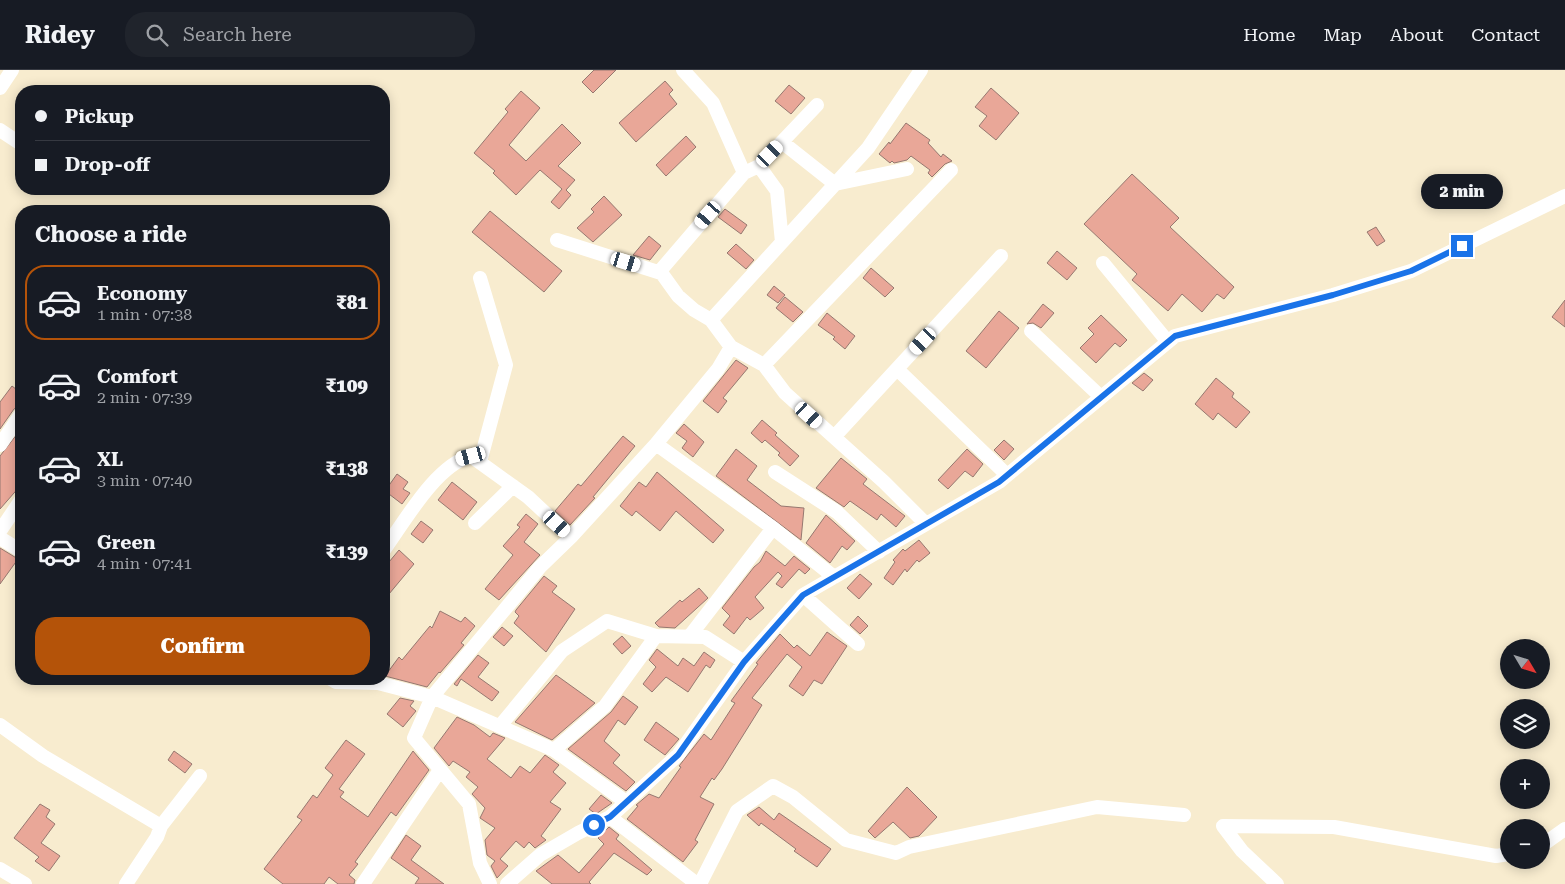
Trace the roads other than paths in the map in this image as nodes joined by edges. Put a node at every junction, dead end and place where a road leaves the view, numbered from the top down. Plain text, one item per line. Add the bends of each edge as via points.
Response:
1 (12, 70) edge
2 (683, 70) edge
3 (921, 70) edge
4 (0, 88) edge
5 (817, 105) dead end
6 (0, 130) edge
7 (15, 140) edge
8 (782, 142) junction
9 (759, 166) junction
10 (907, 169) dead end
11 (951, 170) dead end
12 (744, 173) junction
13 (835, 184) junction
14 (1565, 196) edge
15 (557, 240) dead end
16 (782, 242) junction
17 (1001, 256) dead end
18 (1103, 262) dead end
19 (661, 273) junction
20 (480, 278) dead end
21 (711, 320) junction
22 (1031, 331) dead end
23 (1168, 342) junction
24 (731, 347) junction
25 (764, 365) junction
26 (897, 369) junction
27 (1101, 397) junction
28 (15, 423) edge
29 (834, 437) junction
30 (656, 444) junction
31 (0, 445) edge
32 (480, 462) junction
33 (774, 472) dead end
34 (1008, 475) junction
35 (513, 486) junction
36 (15, 509) edge
37 (475, 523) dead end
38 (926, 524) junction
39 (773, 528) junction
40 (0, 531) edge
41 (571, 537) junction
42 (0, 538) edge
43 (390, 542) edge
44 (15, 547) edge
45 (879, 552) junction
46 (834, 577) junction
47 (803, 595) junction
48 (656, 636) junction
49 (689, 637) junction
50 (858, 644) dead end
51 (744, 662) junction
52 (386, 685) edge
53 (432, 697) junction
54 (0, 725) edge
55 (500, 726) junction
56 (554, 750) junction
57 (440, 770) junction
58 (200, 776) dead end
59 (626, 802) junction
60 (1184, 815) dead end
61 (610, 817) junction
62 (161, 826) junction
63 (1565, 829) edge
64 (1550, 840) edge
65 (1500, 855) edge
66 (0, 869) edge
67 (20, 883) edge
68 (126, 884) edge
69 (363, 884) edge
70 (490, 884) edge
71 (506, 884) edge
72 (699, 884) edge
73 (1277, 884) edge

1 - 4 street
2 - 12 street via 713,103
3 - 13 street via 868,148
5 - 8 street
6 - 7 street
8 - 9 street
8 - 13 street
9 - 12 street
9 - 16 street via 777,191
10 - 13 street
11 - 25 street
12 - 19 street
13 - 16 street
14 - 23 street via 1411,271 1175,336
15 - 19 street
16 - 21 street
17 - 26 street
18 - 23 street
19 - 21 street via 678,296
20 - 32 street via 506,365
21 - 24 street
22 - 27 street
23 - 27 street
24 - 25 street
24 - 30 street via 718,369
25 - 29 street via 785,393
26 - 29 street
26 - 34 street
27 - 34 street
28 - 31 street
29 - 38 street
30 - 39 street
30 - 41 street
32 - 35 street
32 - 43 street via 471,456 460,459 441,472
33 - 45 street via 838,512
34 - 38 street
35 - 37 street
35 - 41 street
36 - 40 street
38 - 45 street
39 - 46 street
39 - 49 street
41 - 53 street via 540,568
42 - 44 street
45 - 46 street
46 - 47 street
47 - 50 street
47 - 51 street
48 - 49 street
48 - 55 street via 607,621 562,651
48 - 56 street via 605,706
49 - 51 street via 705,637
51 - 59 street via 678,755
52 - 53 street
53 - 55 street
53 - 57 street via 414,738
54 - 62 street via 43,756
55 - 56 street
56 - 59 street
57 - 69 street
57 - 70 street via 469,804 480,863
58 - 62 street
59 - 61 street
60 - 72 street via 1097,807 909,847 896,853 846,840 793,797 773,786 737,811
61 - 71 street via 540,855
61 - 72 street
62 - 68 street via 158,837
63 - 64 street
65 - 73 street via 1334,827 1223,826 1242,851
66 - 67 street

